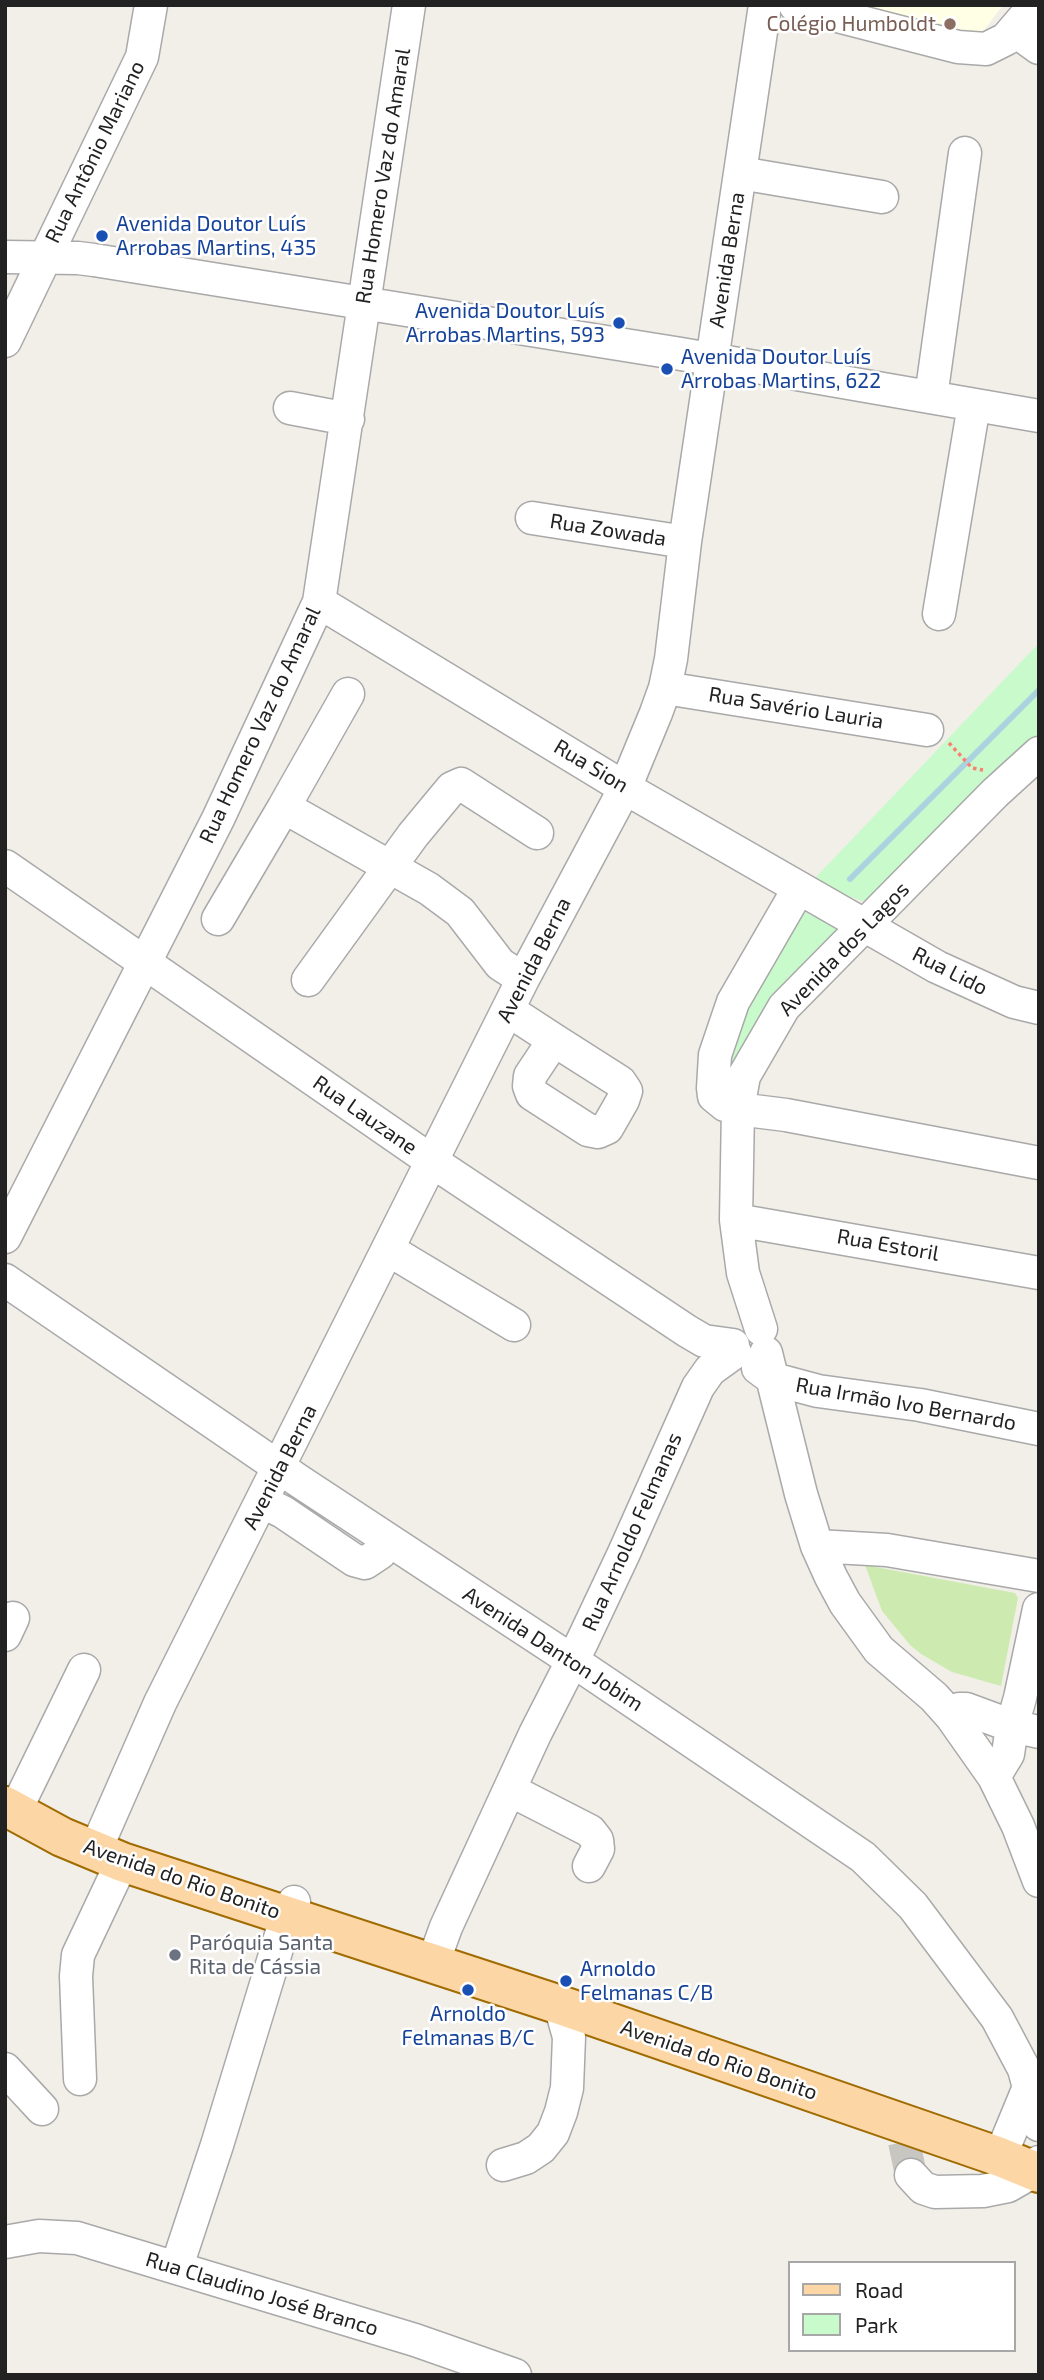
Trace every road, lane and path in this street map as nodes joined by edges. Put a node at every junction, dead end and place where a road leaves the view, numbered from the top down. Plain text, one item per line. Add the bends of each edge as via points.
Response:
1 (151, 5) edge
2 (409, 5) edge
3 (765, 5) edge
4 (795, 5) edge
5 (1035, 5) edge
6 (1027, 39) edge
7 (965, 153) dead end
8 (740, 173) junction
9 (882, 197) dead end
10 (7, 253) edge
11 (44, 257) junction
12 (364, 303) junction
13 (5, 341) edge
14 (712, 359) junction
15 (931, 397) junction
16 (974, 405) junction
17 (290, 408) dead end
18 (1039, 416) edge
19 (348, 419) junction
20 (532, 518) dead end
21 (685, 542) junction
22 (319, 602) junction
23 (939, 614) dead end
24 (665, 688) junction
25 (348, 694) dead end
26 (927, 730) dead end
27 (1039, 752) edge
28 (958, 753) dead end
29 (972, 768) dead end
30 (625, 788) junction
31 (284, 807) junction
32 (537, 833) dead end
33 (5, 866) edge
34 (389, 866) junction
35 (799, 888) junction
36 (218, 919) dead end
37 (865, 925) junction
38 (144, 961) junction
39 (523, 979) junction
40 (308, 980) dead end
41 (1039, 1008) edge
42 (508, 1010) junction
43 (554, 1040) dead end
44 (738, 1108) junction
45 (433, 1162) junction
46 (1039, 1163) edge
47 (736, 1220) junction
48 (5, 1237) edge
49 (389, 1250) junction
50 (1039, 1273) edge
51 (5, 1280) edge
52 (514, 1325) dead end
53 (751, 1350) junction
54 (1039, 1429) edge
55 (280, 1468) junction
56 (263, 1502) junction
57 (387, 1539) junction
58 (817, 1546) junction
59 (1039, 1576) edge
60 (1039, 1609) edge
61 (572, 1662) junction
62 (84, 1671) dead end
63 (951, 1716) junction
64 (1025, 1729) edge
65 (994, 1777) junction
66 (510, 1790) junction
67 (11, 1798) edge
68 (106, 1849) junction
69 (589, 1866) dead end
70 (1039, 1881) edge
71 (290, 1909) junction
72 (436, 1957) junction
73 (560, 2005) junction
74 (5, 2069) edge
75 (80, 2080) dead end
76 (41, 2109) dead end
77 (956, 2142) junction
78 (1028, 2155) edge
79 (503, 2165) dead end
80 (911, 2175) dead end
81 (947, 2192) junction
82 (5, 2242) edge
83 (177, 2266) junction
84 (515, 2375) edge

1 - 11 street, Rua Antônio Mariano via 142,57
2 - 12 street, Rua Homero Vaz do Amaral
3 - 8 street, Avenida Berna
4 - 6 street via 958,47 986,48 1006,39
5 - 6 street
7 - 15 street
8 - 9 street
8 - 14 street, Avenida Berna
10 - 11 street
11 - 12 street via 78,257
11 - 13 street, Rua Antônio Mariano
12 - 14 street
12 - 19 street, Rua Homero Vaz do Amaral
14 - 15 street
14 - 21 street, Avenida Berna
15 - 16 street
16 - 18 street
16 - 23 street
17 - 19 street
19 - 22 street, Rua Homero Vaz do Amaral
20 - 21 street, Rua Zowada
21 - 24 street, Avenida Berna
22 - 30 street, Rua Sion
22 - 38 street, Rua Homero Vaz do Amaral via 218,819
24 - 26 street, Rua Savério Lauria
24 - 30 street, Avenida Berna
25 - 31 street
27 - 37 street, Avenida dos Lagos
28 - 29 path
30 - 35 street, Rua Sion
30 - 39 street, Avenida Berna
31 - 34 street
31 - 36 street
32 - 34 street via 461,784
33 - 38 street, Rua Lauzane
34 - 39 street via 460,912 500,964
34 - 40 street
35 - 37 street, Rua Sion
35 - 44 street via 740,985 715,1055 715,1096
37 - 41 street, Rua Lido via 937,967 1014,1002
37 - 44 street, Avenida dos Lagos via 784,1007 744,1076
38 - 45 street, Rua Lauzane
38 - 48 street, Rua Homero Vaz do Amaral
39 - 42 street, Avenida Berna
42 - 43 street
42 - 45 street, Avenida Berna
44 - 46 street
44 - 47 street, Avenida dos Lagos
45 - 49 street, Avenida Berna
45 - 53 street, Rua Lauzane via 687,1331 705,1340
47 - 50 street, Rua Estoril
47 - 53 street, Avenida dos Lagos
49 - 52 street
49 - 55 street, Avenida Berna
51 - 55 street, Avenida Danton Jobim
53 - 54 street, Rua Irmão Ivo Bernardo via 818,1391
53 - 58 street, Avenida dos Lagos
53 - 61 street, Rua Arnoldo Felmanas via 710,1370 698,1387
55 - 56 street, Avenida Berna
55 - 57 street, Avenida Danton Jobim
56 - 57 street via 354,1560 365,1563 380,1553
56 - 68 street, Avenida Berna via 160,1703
57 - 61 street, Avenida Danton Jobim
58 - 59 street via 887,1550
58 - 63 street, Avenida dos Lagos via 845,1603 879,1650
60 - 64 street via 1020,1698
61 - 66 street, Rua Arnoldo Felmanas
61 - 78 street, Avenida Danton Jobim via 863,1857 893,1884 997,2018 1024,2069 1029,2087
62 - 67 street
63 - 64 street via 966,1709
63 - 65 street, Avenida dos Lagos
64 - 65 street
65 - 70 street, Avenida dos Lagos
66 - 69 street via 590,1831 598,1849
66 - 72 street, Rua Arnoldo Felmanas
67 - 68 main road, Avenida do Rio Bonito
68 - 71 main road, Avenida do Rio Bonito
68 - 75 street, Avenida Berna via 78,1955
71 - 72 main road, Avenida do Rio Bonito
71 - 83 street
72 - 73 main road, Avenida do Rio Bonito
72 - 78 main road, Avenida do Rio Bonito via 800,2068
73 - 77 main road, Avenida do Rio Bonito via 903,2133
73 - 79 street via 569,2037 568,2088 561,2112 541,2148
74 - 76 street
77 - 78 main road, Avenida do Rio Bonito
77 - 81 street
78 - 81 street via 1008,2186
80 - 81 street via 923,2188
82 - 83 street, Rua Claudino José Branco via 39,2236 77,2238
83 - 84 street, Rua Claudino José Branco

